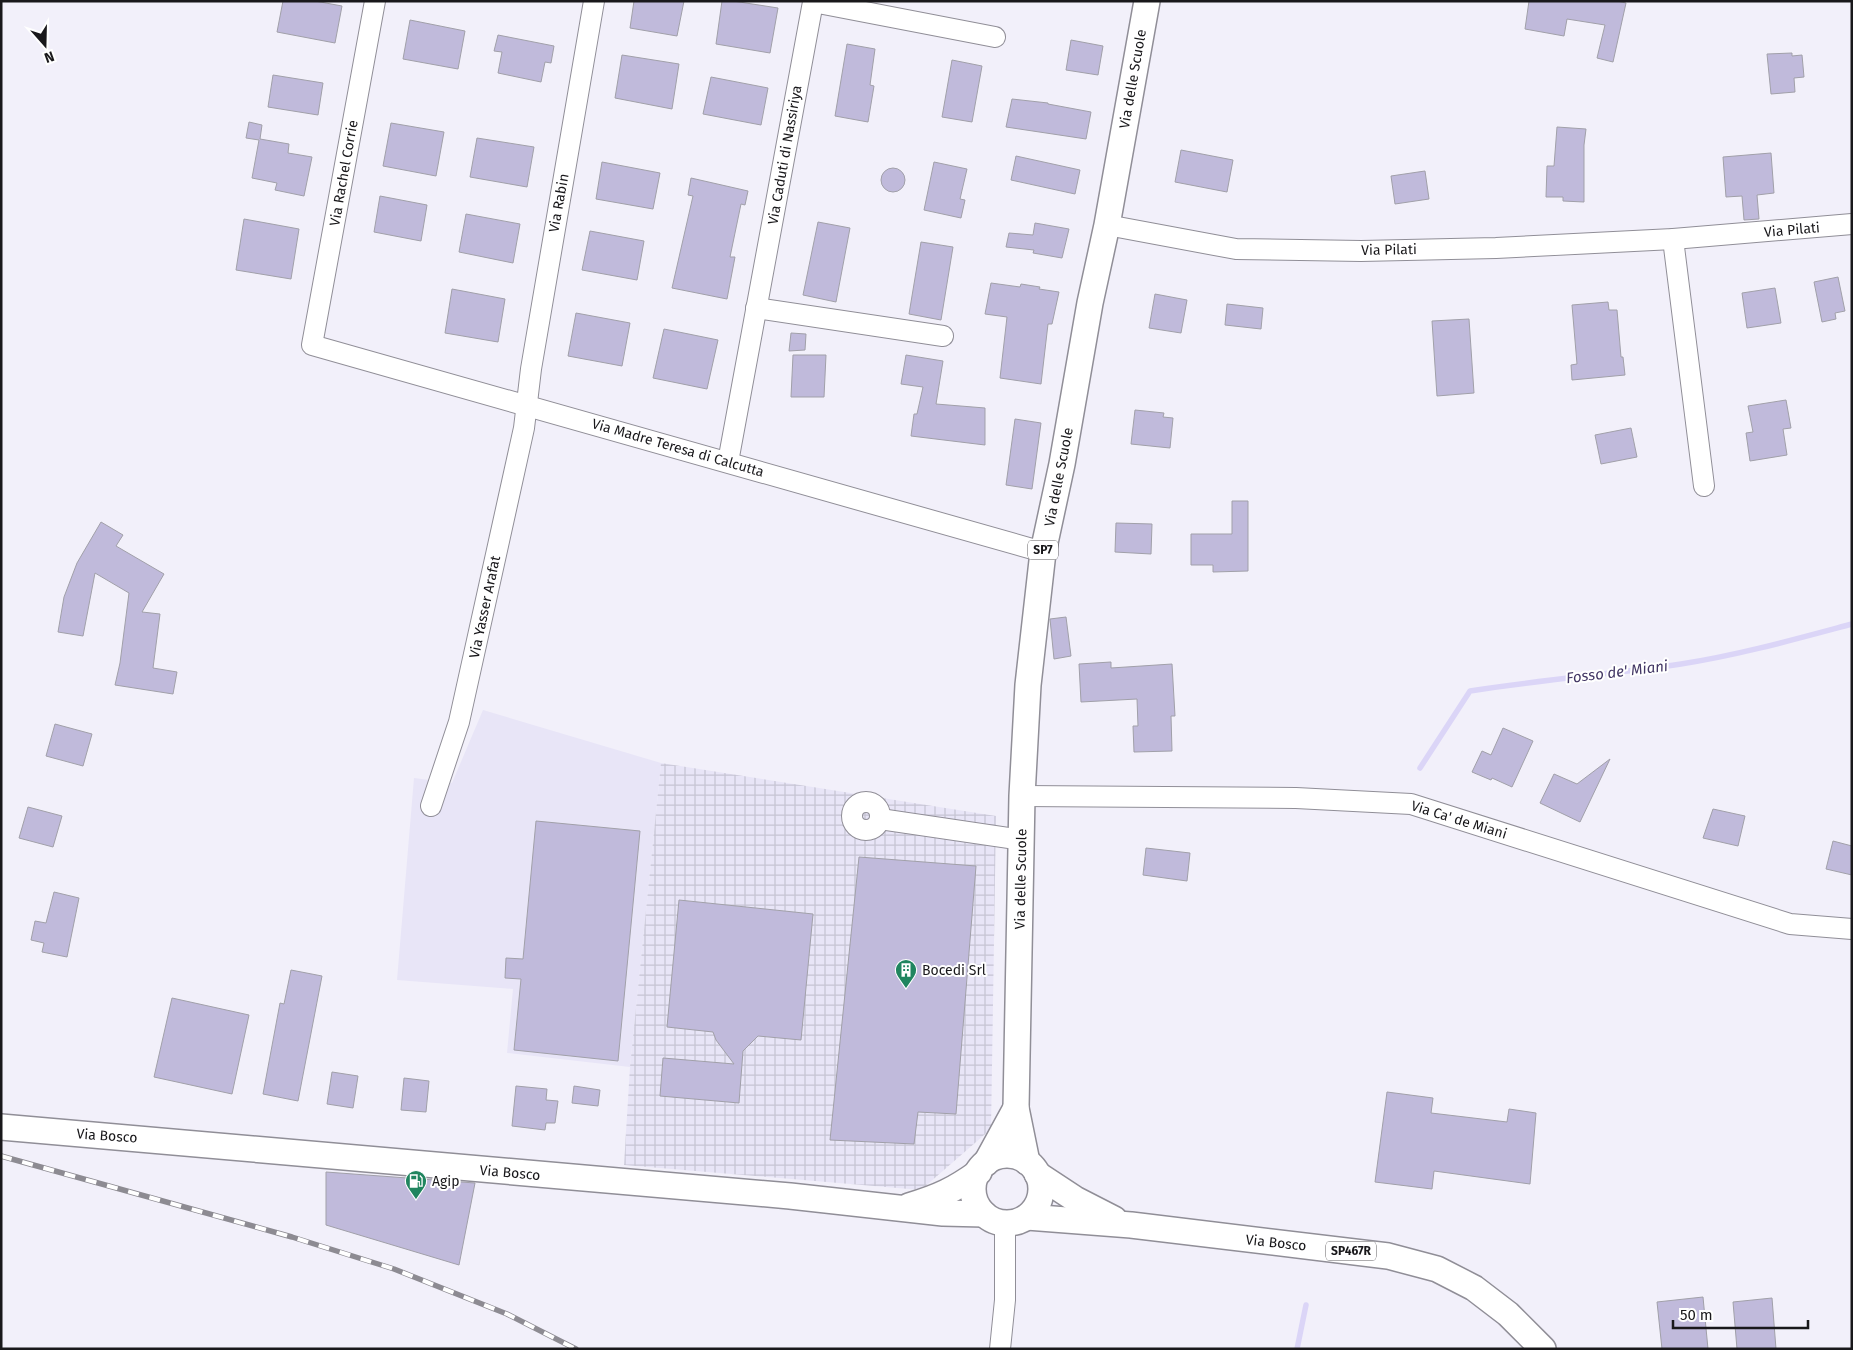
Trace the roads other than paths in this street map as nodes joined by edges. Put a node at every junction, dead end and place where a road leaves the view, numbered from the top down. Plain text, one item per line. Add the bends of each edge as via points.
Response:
1 (375, 1) edge
2 (594, 1) edge
3 (1147, 1) edge
4 (813, 2) edge
5 (994, 37) dead end
6 (1852, 224) edge
7 (1107, 225) junction
8 (1673, 239) junction
9 (756, 308) junction
10 (944, 336) dead end
11 (312, 345) joint
12 (528, 406) junction
13 (728, 462) junction
14 (1704, 486) dead end
15 (1043, 552) junction
16 (1022, 796) junction
17 (431, 806) dead end
18 (880, 819) dead end
19 (1022, 840) junction
20 (1852, 929) edge
21 (1016, 1108) junction
22 (1, 1127) edge
23 (982, 1167) junction
24 (1032, 1168) junction
25 (900, 1208) junction
26 (1005, 1218) junction
27 (1131, 1225) junction
28 (1000, 1349) edge
29 (1543, 1349) edge

1 - 11 street, Via Rachel Corrie
2 - 12 street, Via Rabin via 531,369
3 - 7 main road, Via delle Scuole / SP7
4 - 5 street, Via Caduti di Nassiriya
4 - 9 street, Via Caduti di Nassiriya
6 - 8 street, Via Pilati
7 - 8 street, Via Pilati via 1236,249 1361,251
7 - 15 main road, Via delle Scuole / SP7
8 - 14 street
9 - 10 street
9 - 13 street, Via Caduti di Nassiriya
11 - 12 street, Via Madre Teresa di Calcutta
12 - 13 street, Via Madre Teresa di Calcutta
12 - 17 street, Via Yasser Arafat via 459,722
13 - 15 street, Via Madre Teresa di Calcutta
15 - 16 main road, Via delle Scuole / SP7 via 1028,685
16 - 19 main road, Via delle Scuole / SP7
16 - 20 street, Via Ca' de Miani via 1296,798 1412,804 1790,924
18 - 19 street
19 - 21 main road, Via delle Scuole / SP7
21 - 23 main road, Via delle Scuole / SP7
21 - 24 main road, Via delle Scuole / SP7
22 - 25 main road, Via Bosco / SP467R
23 - 24 main road, Via Bosco / SP467R via 996,1158 1008,1156 1018,1157
23 - 25 main road, Via Bosco / SP467R via 957,1188 937,1198
23 - 26 main road via 974,1182 977,1205
24 - 26 main road via 1041,1189 1036,1209
24 - 27 main road, Via Bosco / SP467R via 1075,1199
25 - 26 main road, Via Bosco / SP467R
26 - 27 main road, Via Bosco / SP467R
26 - 28 street via 1005,1300
27 - 29 main road, Via Bosco / SP467R via 1388,1256 1437,1269 1474,1288 1508,1314

